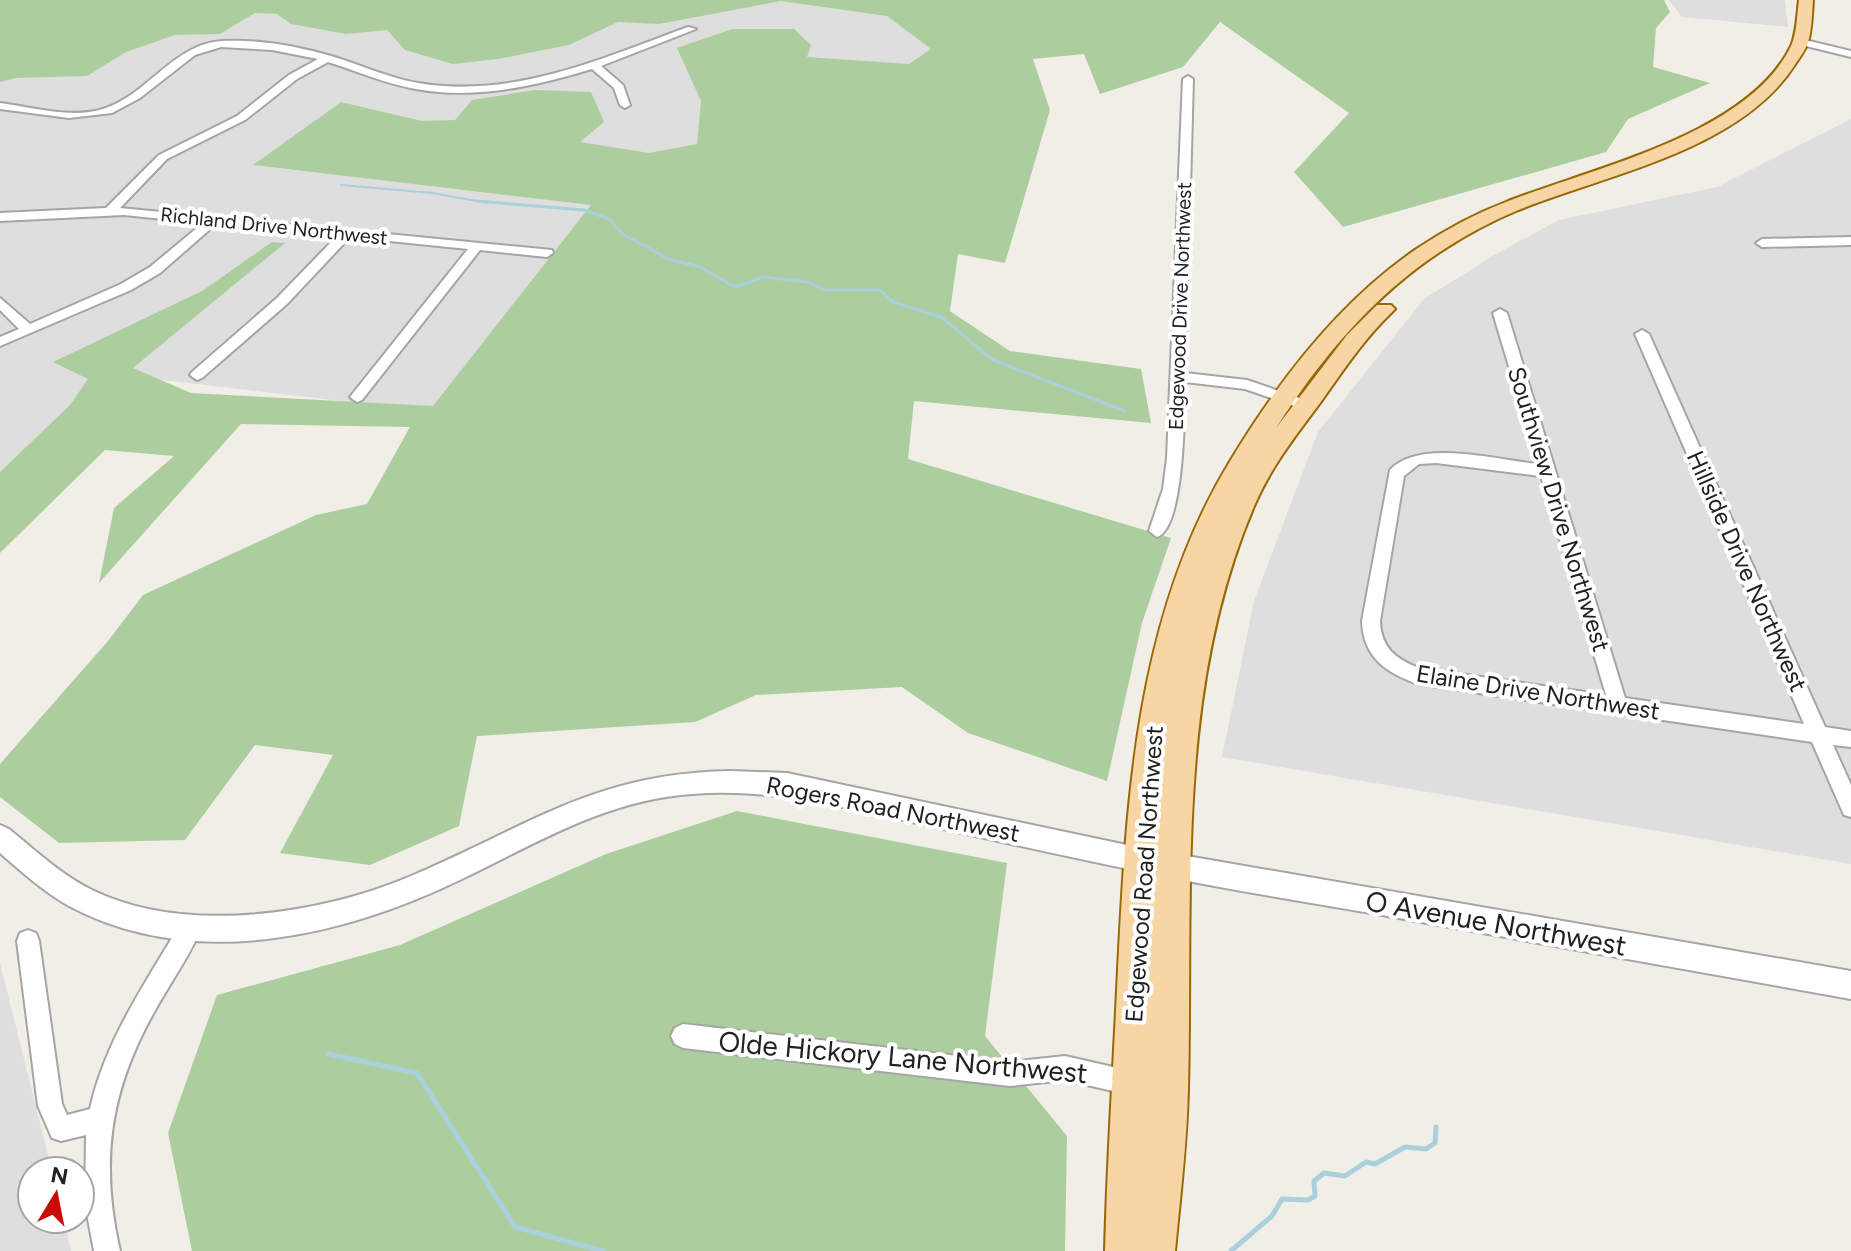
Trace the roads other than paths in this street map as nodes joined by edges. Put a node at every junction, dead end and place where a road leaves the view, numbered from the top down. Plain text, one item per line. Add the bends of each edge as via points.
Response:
1 (1806, 0) edge
2 (1821, 0) edge
3 (691, 29) dead end
4 (1810, 44) junction
5 (1851, 54) edge
6 (327, 58) junction
7 (593, 64) junction
8 (1188, 79) dead end
9 (625, 105) dead end
10 (0, 106) edge
11 (111, 210) junction
12 (0, 217) edge
13 (213, 220) junction
14 (347, 233) junction
15 (1851, 241) edge
16 (1762, 243) dead end
17 (477, 246) junction
18 (547, 253) dead end
19 (0, 302) edge
20 (1500, 313) dead end
21 (27, 329) junction
22 (1642, 334) dead end
23 (0, 342) edge
24 (197, 375) dead end
25 (1178, 377) junction
26 (357, 397) dead end
27 (1295, 401) junction
28 (1548, 471) junction
29 (1157, 531) dead end
30 (1618, 705) junction
31 (1819, 735) junction
32 (1851, 739) edge
33 (1851, 808) edge
34 (0, 837) edge
35 (1156, 863) junction
36 (190, 929) junction
37 (28, 941) dead end
38 (1851, 985) edge
39 (683, 1036) dead end
40 (1132, 1083) junction
41 (1169, 1091) junction
42 (100, 1119) junction
43 (107, 1251) edge
44 (1126, 1251) edge
45 (1154, 1251) edge

1 - 4 main road, Edgewood Road Northwest
2 - 4 main road via 1822,26
3 - 7 street
4 - 5 street
4 - 27 main road, Edgewood Road Northwest via 1795,82 1776,102 1714,144 1523,215 1424,274
6 - 7 street via 413,85 461,90 520,83
6 - 10 street via 244,45 207,46 110,111 83,114
6 - 11 street via 241,118 163,157
7 - 9 street via 619,87
8 - 25 street, Edgewood Drive Northwest
11 - 12 street, Richland Drive Northwest
11 - 13 street, Richland Drive Northwest
13 - 14 street, Richland Drive Northwest
13 - 21 street via 155,270 126,287
14 - 17 street, Richland Drive Northwest
14 - 24 street via 282,301
15 - 16 street
17 - 18 street, Richland Drive Northwest
17 - 26 street
19 - 21 street
20 - 28 street, Southview Drive Northwest
21 - 23 street
22 - 31 street, Hillside Drive Northwest
25 - 27 street via 1247,385
25 - 29 street, Edgewood Drive Northwest via 1173,479
27 - 35 main road, Edgewood Road Northwest via 1243,503 1215,576 1191,668 1177,772
28 - 30 street, Southview Drive Northwest
28 - 30 street, Elaine Drive Northwest via 1436,458 1405,463 1396,474 1371,621 1373,642 1388,662 1418,676
30 - 31 street, Elaine Drive Northwest
31 - 32 street, Elaine Drive Northwest
31 - 33 street, Hillside Drive Northwest
34 - 36 street, Rogers Road Northwest via 45,875 91,903 145,922
35 - 36 street, Rogers Road Northwest via 787,784 694,782 635,791 580,808 371,903 289,923
35 - 38 street, O Avenue Northwest
35 - 40 main road, Edgewood Road Northwest
35 - 41 main road, Edgewood Road Northwest
36 - 42 street via 118,1058
37 - 42 street via 50,1106 61,1129
39 - 40 street, Olde Hickory Lane Northwest via 1010,1074 1065,1068
40 - 41 street, Olde Hickory Lane Northwest
40 - 44 main road, Edgewood Road Northwest
41 - 45 main road, Edgewood Road Northwest
42 - 43 street via 98,1217

